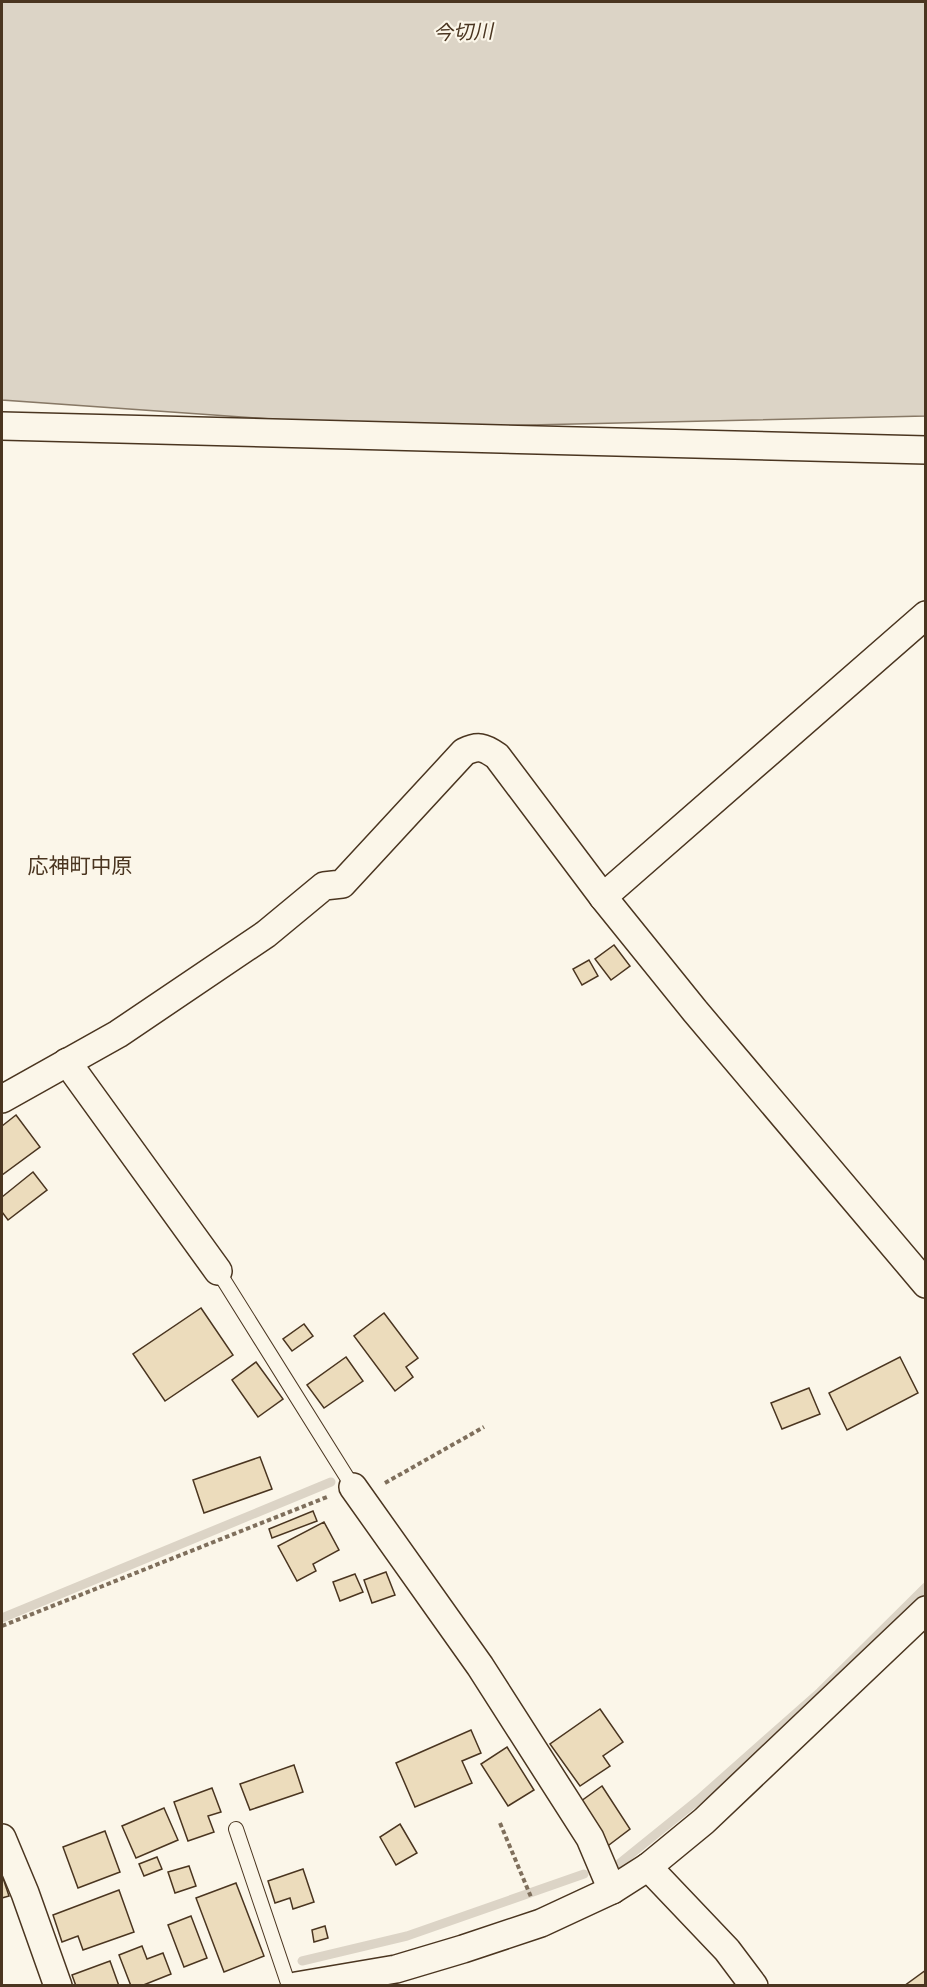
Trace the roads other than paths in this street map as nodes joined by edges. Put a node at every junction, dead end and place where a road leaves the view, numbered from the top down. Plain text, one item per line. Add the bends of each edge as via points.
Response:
1 (2, 426) edge
2 (926, 450) edge
3 (926, 615) edge
4 (603, 897) junction
5 (67, 1062) junction
6 (2, 1099) edge
7 (218, 1271) joint
8 (926, 1284) edge
9 (357, 1492) joint
10 (926, 1610) edge
11 (236, 1829) dead end
12 (2, 1838) edge
13 (648, 1868) junction
14 (612, 1890) junction
15 (298, 1985) edge
16 (58, 1986) edge
17 (754, 1986) edge

1 - 2 street
3 - 4 street
4 - 5 street via 497,756 476,746 464,752 342,884 324,886 266,933 118,1034
4 - 8 street
5 - 6 street
5 - 7 street
7 - 9 lane
9 - 14 street via 480,1666 590,1838
10 - 13 street via 704,1821
11 - 15 lane
12 - 16 street
13 - 14 street
13 - 17 street via 727,1950
14 - 15 street via 541,1923 463,1949 396,1969

